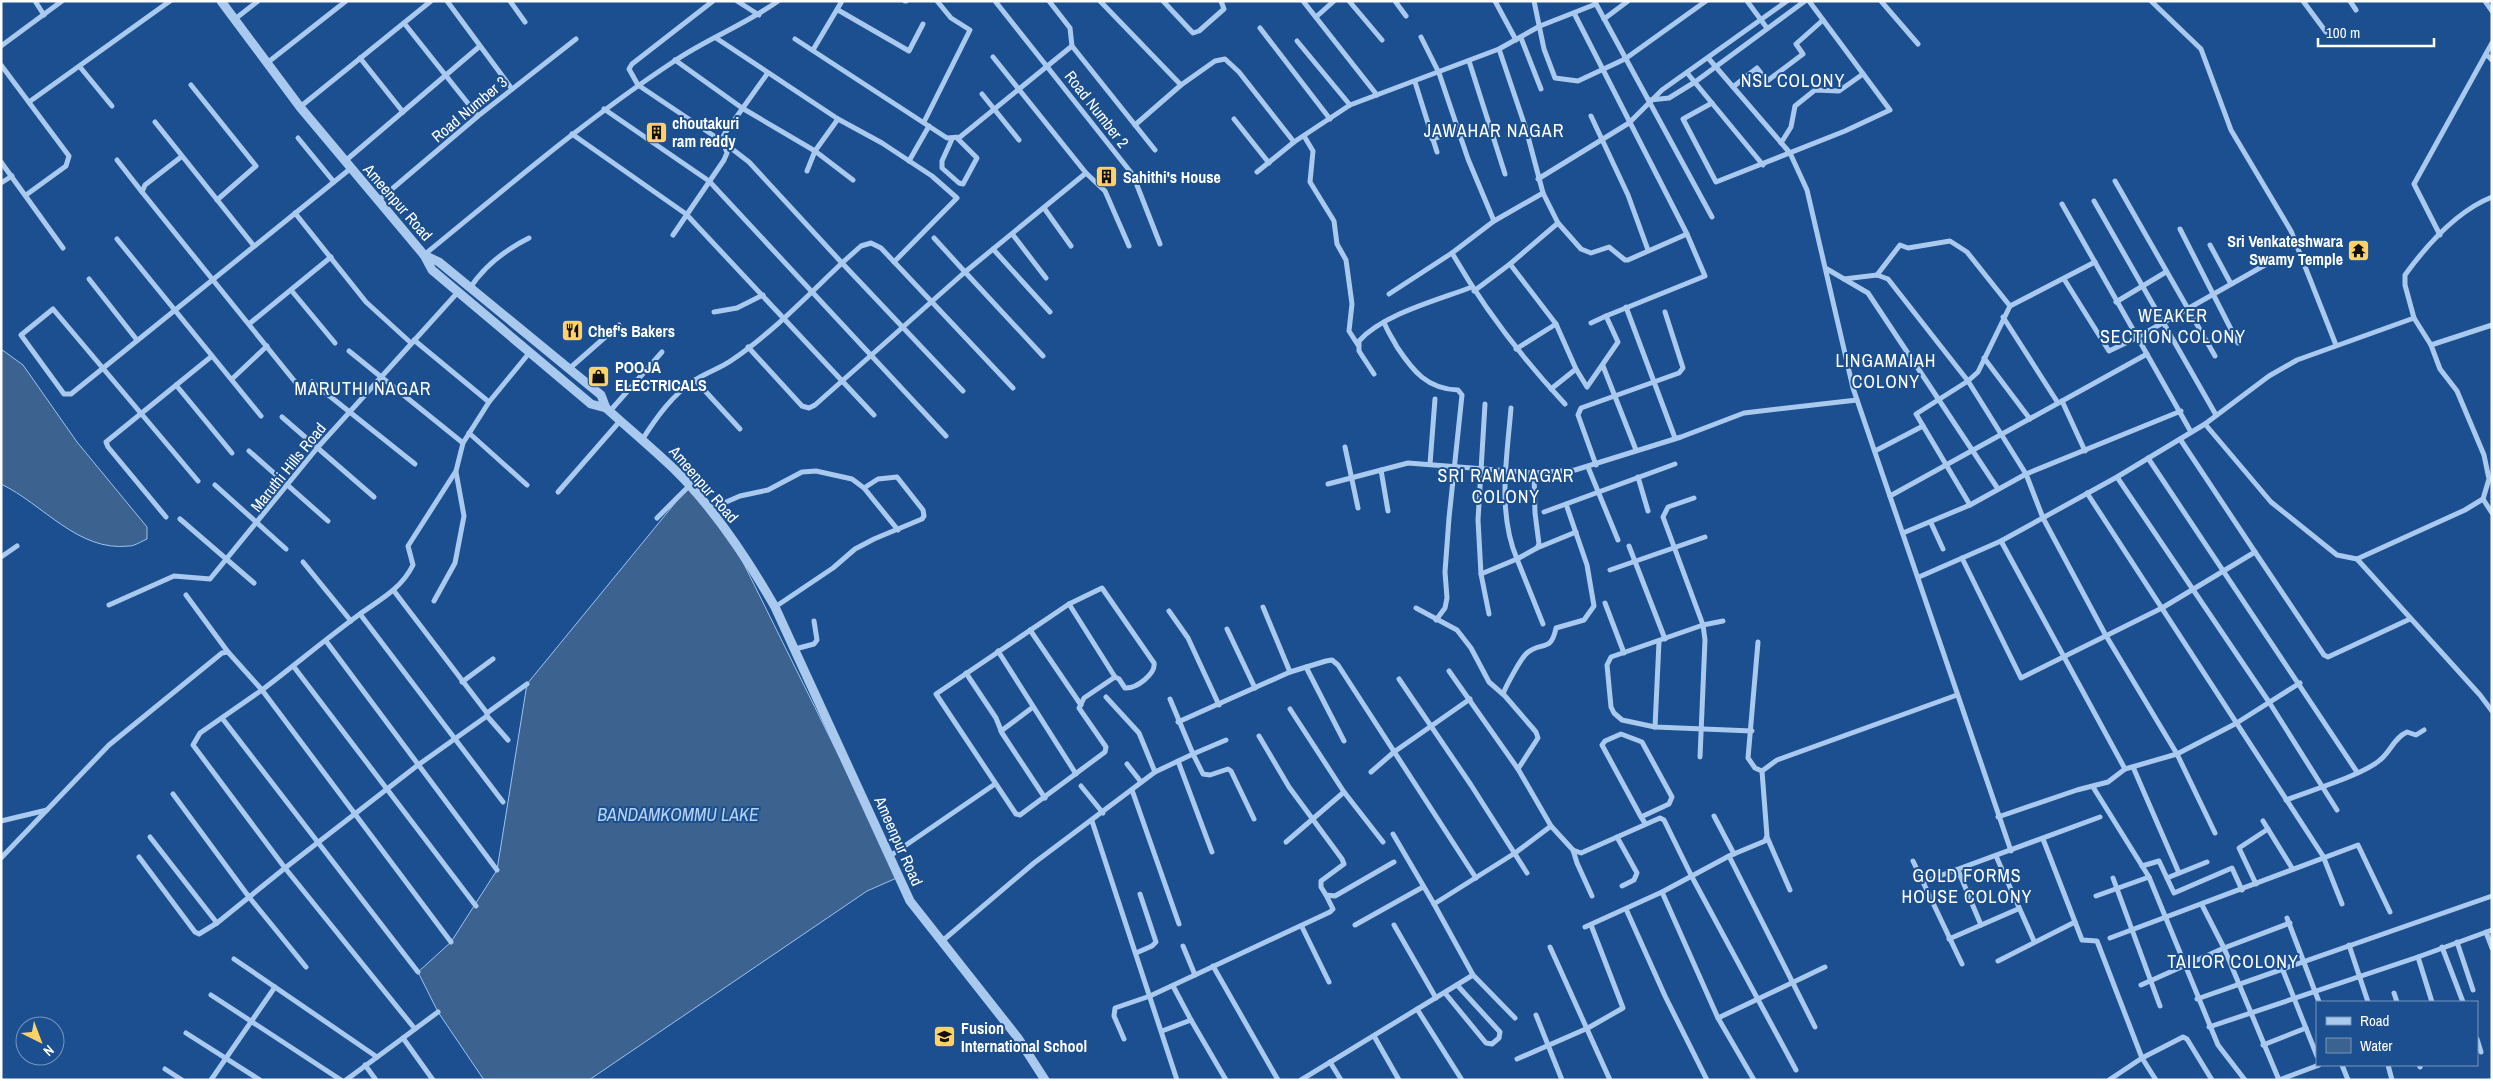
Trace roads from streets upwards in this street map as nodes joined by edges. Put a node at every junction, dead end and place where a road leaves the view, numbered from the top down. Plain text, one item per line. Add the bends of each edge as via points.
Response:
1 (35, 1) edge
2 (62, 1) edge
3 (170, 1) edge
4 (222, 1) edge
5 (258, 1) edge
6 (346, 1) edge
7 (431, 1) edge
8 (447, 1) edge
9 (510, 1) edge
10 (713, 1) edge
11 (737, 1) edge
12 (778, 1) edge
13 (842, 1) edge
14 (936, 1) edge
15 (995, 1) edge
16 (1049, 1) edge
17 (1100, 1) edge
18 (1163, 1) edge
19 (1221, 1) edge
20 (1303, 1) edge
21 (1334, 1) edge
22 (1349, 1) edge
23 (1395, 1) edge
24 (1495, 1) edge
25 (1534, 1) edge
26 (1628, 1) edge
27 (1706, 1) edge
28 (1747, 1) edge
29 (1787, 1) edge
30 (1804, 1) edge
31 (1809, 1) edge
32 (1881, 1) edge
33 (2151, 1) edge
34 (2303, 1) edge
35 (2350, 1) edge
36 (2484, 1) edge
37 (1595, 3) edge
38 (838, 10) junction
39 (2356, 10) dead end
40 (2492, 11) edge
41 (1574, 13) junction
42 (44, 15) junction
43 (759, 15) junction
44 (1406, 16) dead end
45 (1316, 17) junction
46 (235, 19) junction
47 (1604, 19) junction
48 (1761, 20) junction
49 (1823, 20) junction
50 (525, 22) dead end
51 (404, 23) junction
52 (923, 24) dead end
53 (1540, 26) junction
54 (1260, 28) dead end
55 (1767, 28) junction
56 (2326, 32) dead end
57 (1421, 37) dead end
58 (716, 38) junction
59 (576, 39) dead end
60 (795, 39) dead end
61 (1519, 39) junction
62 (1382, 40) dead end
63 (1297, 41) dead end
64 (2492, 43) edge
65 (1918, 44) dead end
66 (1, 46) edge
67 (480, 46) junction
68 (1072, 46) junction
69 (1499, 49) junction
70 (813, 50) junction
71 (2486, 54) junction
72 (993, 57) dead end
73 (360, 58) junction
74 (1624, 59) junction
75 (1709, 59) junction
76 (675, 60) junction
77 (2492, 60) edge
78 (1469, 61) junction
79 (267, 63) junction
80 (1, 65) edge
81 (1047, 66) junction
82 (1715, 66) junction
83 (80, 67) junction
84 (1603, 69) junction
85 (1439, 72) junction
86 (767, 74) junction
87 (1688, 74) junction
88 (1863, 74) junction
89 (446, 76) junction
90 (1414, 82) junction
91 (1695, 82) junction
92 (191, 84) dead end
93 (638, 85) junction
94 (1181, 85) junction
95 (1733, 87) junction
96 (1019, 88) junction
97 (512, 89) junction
98 (1542, 89) dead end
99 (982, 94) dead end
100 (1377, 95) junction
101 (1650, 100) junction
102 (29, 102) junction
103 (1712, 102) junction
104 (1350, 105) junction
105 (112, 106) dead end
106 (300, 107) junction
107 (742, 108) junction
108 (993, 108) junction
109 (604, 109) junction
110 (403, 112) junction
111 (478, 116) junction
112 (1591, 116) dead end
113 (838, 119) junction
114 (1234, 119) dead end
115 (1330, 119) junction
116 (155, 122) dead end
117 (924, 122) junction
118 (1629, 123) junction
119 (1135, 125) junction
120 (929, 126) junction
121 (1458, 131) junction
122 (572, 134) junction
123 (1304, 136) junction
124 (298, 138) dead end
125 (955, 138) junction
126 (1432, 139) junction
127 (1019, 140) dead end
128 (1603, 141) junction
129 (723, 142) junction
130 (1294, 142) junction
131 (1781, 143) junction
132 (1155, 150) dead end
133 (815, 151) junction
134 (1436, 152) dead end
135 (1790, 153) junction
136 (181, 157) junction
137 (117, 160) dead end
138 (909, 160) junction
139 (1, 162) edge
140 (1269, 163) junction
141 (347, 165) junction
142 (1763, 165) junction
143 (807, 171) dead end
144 (1257, 172) dead end
145 (1086, 173) junction
146 (1506, 174) dead end
147 (12, 176) junction
148 (1538, 179) junction
149 (853, 180) dead end
150 (709, 181) junction
151 (2115, 181) dead end
152 (334, 182) junction
153 (1, 183) edge
154 (142, 192) junction
155 (1542, 193) junction
156 (26, 195) junction
157 (2492, 197) edge
158 (217, 200) junction
159 (379, 200) junction
160 (2094, 202) dead end
161 (2062, 204) dead end
162 (1044, 208) junction
163 (295, 213) junction
164 (686, 214) junction
165 (1712, 217) dead end
166 (1494, 221) junction
167 (1558, 223) junction
168 (2180, 229) dead end
169 (1687, 234) junction
170 (673, 235) dead end
171 (1012, 235) junction
172 (2440, 235) junction
173 (529, 238) dead end
174 (934, 238) dead end
175 (117, 239) dead end
176 (1160, 244) dead end
177 (2210, 245) dead end
178 (254, 246) junction
179 (1071, 246) dead end
180 (1128, 246) dead end
181 (63, 248) dead end
182 (993, 249) junction
183 (1648, 250) junction
184 (1452, 253) junction
185 (424, 255) junction
186 (330, 257) junction
187 (894, 262) junction
188 (2095, 262) junction
189 (842, 263) junction
190 (1510, 264) junction
191 (2265, 265) dead end
192 (1826, 269) junction
193 (965, 272) junction
194 (2166, 272) junction
195 (1877, 275) junction
196 (1046, 278) dead end
197 (89, 279) dead end
198 (213, 279) junction
199 (1844, 279) junction
200 (2064, 279) junction
201 (2232, 284) junction
202 (2142, 286) junction
203 (470, 288) junction
204 (1473, 289) junction
205 (291, 290) junction
206 (458, 292) junction
207 (812, 292) junction
208 (1389, 294) dead end
209 (763, 295) junction
210 (2212, 295) junction
211 (931, 301) junction
212 (2116, 302) junction
213 (2010, 306) junction
214 (1626, 307) junction
215 (2187, 308) junction
216 (174, 310) junction
217 (714, 312) dead end
218 (1050, 312) dead end
219 (1666, 312) dead end
220 (1606, 316) junction
221 (2003, 317) junction
222 (784, 318) junction
223 (2414, 318) junction
224 (1384, 322) junction
225 (1591, 323) dead end
226 (2163, 323) junction
227 (249, 324) junction
228 (1556, 324) junction
229 (620, 325) dead end
230 (2492, 325) edge
231 (902, 327) junction
232 (2136, 338) junction
233 (137, 340) junction
234 (412, 341) junction
235 (335, 343) dead end
236 (2238, 343) dead end
237 (1358, 345) junction
238 (2336, 345) junction
239 (2432, 345) junction
240 (267, 346) junction
241 (748, 347) junction
242 (1516, 348) junction
243 (349, 351) dead end
244 (530, 352) junction
245 (662, 352) dead end
246 (2148, 354) junction
247 (212, 356) junction
248 (872, 356) junction
249 (1042, 356) dead end
250 (2215, 356) dead end
251 (1984, 358) junction
252 (567, 366) junction
253 (1603, 366) junction
254 (103, 368) junction
255 (1576, 369) junction
256 (556, 373) junction
257 (1374, 374) dead end
258 (381, 377) junction
259 (232, 378) junction
260 (695, 380) junction
261 (844, 381) junction
262 (1654, 381) junction
263 (1968, 381) junction
264 (312, 382) dead end
265 (296, 383) dead end
266 (176, 385) junction
267 (1013, 388) dead end
268 (1551, 389) junction
269 (962, 391) dead end
270 (1615, 396) junction
271 (1435, 399) dead end
272 (1940, 399) junction
273 (1857, 400) junction
274 (489, 402) junction
275 (2060, 402) junction
276 (1485, 404) dead end
277 (1565, 404) dead end
278 (1511, 408) dead end
279 (608, 410) junction
280 (2181, 411) junction
281 (351, 412) junction
282 (141, 413) junction
283 (874, 415) dead end
284 (2216, 415) junction
285 (261, 416) dead end
286 (282, 417) dead end
287 (2030, 419) junction
288 (620, 421) junction
289 (2205, 424) junction
290 (1923, 426) junction
291 (740, 429) dead end
292 (2192, 432) junction
293 (469, 434) junction
294 (946, 436) dead end
295 (2002, 436) junction
296 (1675, 438) junction
297 (2180, 439) junction
298 (642, 440) junction
299 (462, 443) junction
300 (318, 447) junction
301 (1345, 447) dead end
302 (249, 450) dead end
303 (1636, 450) junction
304 (1974, 450) junction
305 (1874, 451) junction
306 (2085, 451) junction
307 (232, 453) dead end
308 (2148, 458) junction
309 (415, 464) dead end
310 (1430, 464) junction
311 (1596, 464) junction
312 (1674, 464) dead end
313 (1947, 465) junction
314 (1588, 467) junction
315 (1455, 468) junction
316 (1381, 470) junction
317 (1482, 470) junction
318 (1506, 470) junction
319 (456, 471) junction
320 (1534, 472) junction
321 (2026, 474) junction
322 (1351, 477) junction
323 (2117, 477) junction
324 (1638, 478) junction
325 (198, 481) dead end
326 (1328, 484) dead end
327 (215, 485) dead end
328 (527, 485) dead end
329 (689, 486) junction
330 (288, 487) junction
331 (864, 488) junction
332 (1998, 489) junction
333 (1598, 491) junction
334 (558, 492) dead end
335 (2087, 494) junction
336 (1890, 496) junction
337 (374, 497) dead end
338 (1694, 498) dead end
339 (2484, 499) junction
340 (1566, 504) junction
341 (1970, 505) junction
342 (1358, 508) dead end
343 (710, 509) junction
344 (1388, 511) dead end
345 (1648, 511) dead end
346 (1544, 512) dead end
347 (2492, 513) edge
348 (166, 517) dead end
349 (658, 518) dead end
350 (2043, 518) junction
351 (180, 519) dead end
352 (328, 521) dead end
353 (1931, 523) junction
354 (257, 524) junction
355 (898, 530) junction
356 (1576, 532) junction
357 (1903, 533) junction
358 (1705, 537) dead end
359 (1618, 540) dead end
360 (2001, 541) junction
361 (17, 546) dead end
362 (1629, 546) dead end
363 (1673, 547) junction
364 (1537, 548) junction
365 (286, 549) dead end
366 (1943, 549) dead end
367 (2255, 552) junction
368 (1, 557) edge
369 (1962, 558) junction
370 (1517, 559) junction
371 (2357, 559) junction
372 (228, 560) junction
373 (1634, 561) junction
374 (303, 562) dead end
375 (1610, 570) dead end
376 (2224, 571) junction
377 (1481, 574) junction
378 (1919, 576) junction
379 (254, 583) dead end
380 (2194, 589) junction
381 (394, 591) junction
382 (186, 595) dead end
383 (434, 601) dead end
384 (1605, 603) dead end
385 (1069, 604) junction
386 (109, 605) dead end
387 (775, 607) junction
388 (1263, 607) dead end
389 (1416, 608) dead end
390 (2162, 608) junction
391 (1169, 611) dead end
392 (360, 614) junction
393 (1490, 614) dead end
394 (2410, 619) junction
395 (1436, 620) junction
396 (351, 621) junction
397 (814, 621) dead end
398 (1723, 621) dead end
399 (1543, 624) dead end
400 (1703, 625) junction
401 (1227, 629) dead end
402 (1030, 630) junction
403 (2105, 634) junction
404 (326, 641) junction
405 (1662, 641) junction
406 (1758, 642) dead end
407 (795, 649) junction
408 (998, 651) junction
409 (228, 652) junction
410 (1624, 653) junction
411 (2064, 656) junction
412 (493, 659) dead end
413 (294, 667) junction
414 (1306, 667) junction
415 (1449, 671) dead end
416 (1290, 672) junction
417 (966, 673) junction
418 (1115, 677) junction
419 (1399, 679) dead end
420 (462, 682) junction
421 (2300, 683) junction
422 (527, 684) dead end
423 (1255, 688) junction
424 (262, 690) junction
425 (1502, 694) junction
426 (1957, 695) junction
427 (1106, 697) dead end
428 (1170, 699) dead end
429 (1470, 699) junction
430 (2268, 702) junction
431 (1080, 705) junction
432 (1219, 705) junction
433 (1033, 707) junction
434 (1290, 709) dead end
435 (2492, 711) edge
436 (487, 714) junction
437 (222, 718) junction
438 (1178, 722) junction
439 (2235, 724) junction
440 (1431, 725) junction
441 (1655, 727) junction
442 (1700, 728) junction
443 (2424, 730) dead end
444 (1000, 731) junction
445 (1752, 731) junction
446 (1259, 736) dead end
447 (454, 740) junction
448 (508, 740) dead end
449 (1226, 740) dead end
450 (1344, 741) dead end
451 (1394, 752) junction
452 (1193, 754) junction
453 (2177, 754) junction
454 (1700, 757) dead end
455 (1178, 761) junction
456 (1127, 764) dead end
457 (418, 765) junction
458 (2133, 767) junction
459 (1518, 769) junction
460 (2125, 769) junction
461 (1762, 771) junction
462 (1155, 772) junction
463 (1371, 772) dead end
464 (2358, 772) junction
465 (1076, 774) junction
466 (1141, 782) junction
467 (995, 784) junction
468 (1081, 786) dead end
469 (2322, 786) junction
470 (2093, 787) junction
471 (386, 790) junction
472 (1132, 790) junction
473 (1344, 792) junction
474 (172, 794) dead end
475 (1045, 798) junction
476 (2286, 800) junction
477 (504, 802) dead end
478 (47, 809) junction
479 (2337, 810) dead end
480 (1103, 813) junction
481 (355, 814) junction
482 (1714, 816) dead end
483 (1641, 817) junction
484 (1998, 817) junction
485 (2100, 817) dead end
486 (1254, 819) dead end
487 (1, 820) edge
488 (1092, 821) junction
489 (1312, 821) junction
490 (2263, 821) dead end
491 (1645, 823) junction
492 (1552, 826) junction
493 (2268, 829) junction
494 (2215, 833) dead end
495 (1393, 834) dead end
496 (1767, 836) junction
497 (150, 837) dead end
498 (1617, 837) junction
499 (2042, 840) junction
500 (318, 842) junction
501 (1286, 842) dead end
502 (1383, 842) dead end
503 (1574, 850) junction
504 (2011, 851) junction
505 (1212, 852) dead end
506 (1516, 853) junction
507 (1732, 855) junction
508 (890, 856) junction
509 (1996, 856) junction
510 (2323, 856) junction
511 (139, 857) dead end
512 (1, 858) edge
513 (1913, 861) dead end
514 (1394, 862) dead end
515 (2207, 862) dead end
516 (2142, 866) junction
517 (285, 868) junction
518 (2292, 868) junction
519 (497, 870) dead end
520 (1958, 870) junction
521 (1527, 873) dead end
522 (2180, 873) junction
523 (1692, 877) junction
524 (2149, 877) junction
525 (1476, 878) junction
526 (2113, 878) dead end
527 (2167, 878) junction
528 (1922, 882) junction
529 (2256, 884) junction
530 (1622, 886) dead end
531 (1423, 887) junction
532 (2117, 888) junction
533 (1790, 890) dead end
534 (2242, 890) junction
535 (1662, 892) junction
536 (1140, 894) dead end
537 (1326, 895) junction
538 (1592, 896) dead end
539 (2096, 896) dead end
540 (2492, 896) edge
541 (249, 897) junction
542 (1434, 904) junction
543 (2342, 904) dead end
544 (2202, 905) junction
545 (476, 906) dead end
546 (1626, 909) junction
547 (2018, 909) junction
548 (2390, 912) dead end
549 (2164, 918) junction
550 (2075, 922) junction
551 (217, 923) junction
552 (1179, 924) dead end
553 (1355, 924) dead end
554 (1394, 925) dead end
555 (1981, 925) junction
556 (1302, 928) junction
557 (2130, 930) junction
558 (2492, 930) edge
559 (2486, 932) junction
560 (2110, 938) dead end
561 (1949, 939) junction
562 (2034, 941) junction
563 (451, 942) dead end
564 (941, 942) junction
565 (2457, 942) junction
566 (2350, 945) junction
567 (1183, 946) dead end
568 (1550, 947) dead end
569 (2442, 947) junction
570 (2224, 948) junction
571 (2492, 948) edge
572 (1136, 953) junction
573 (2418, 957) junction
574 (234, 959) dead end
575 (2304, 960) junction
576 (1998, 961) dead end
577 (1962, 964) dead end
578 (2184, 965) junction
579 (1213, 966) junction
580 (306, 967) dead end
581 (1825, 967) dead end
582 (2282, 968) junction
583 (418, 972) dead end
584 (1195, 975) junction
585 (1472, 975) junction
586 (2360, 975) junction
587 (2151, 981) junction
588 (1329, 982) dead end
589 (1793, 983) junction
590 (2238, 984) junction
591 (1456, 985) junction
592 (2141, 985) dead end
593 (1173, 986) junction
594 (275, 987) junction
595 (2315, 990) junction
596 (2473, 990) dead end
597 (1445, 992) junction
598 (2394, 993) dead end
599 (211, 995) dead end
600 (1150, 996) junction
601 (1436, 998) junction
602 (2295, 998) junction
603 (2197, 999) junction
604 (1758, 1000) junction
605 (2319, 1001) edge
606 (2368, 1001) edge
607 (2397, 1001) edge
608 (2432, 1001) edge
609 (2463, 1001) edge
610 (2160, 1006) dead end
611 (1417, 1009) junction
612 (438, 1012) dead end
613 (2250, 1014) junction
614 (1536, 1015) dead end
615 (1514, 1018) dead end
616 (1718, 1018) junction
617 (1191, 1020) junction
618 (252, 1022) junction
619 (1815, 1027) dead end
620 (2209, 1027) junction
621 (1588, 1028) junction
622 (2306, 1028) junction
623 (415, 1029) junction
624 (1162, 1031) junction
625 (186, 1033) dead end
626 (1374, 1036) junction
627 (403, 1038) junction
628 (1124, 1039) dead end
629 (2478, 1042) edge
630 (1548, 1044) junction
631 (2263, 1045) junction
632 (2481, 1052) dead end
633 (2316, 1053) edge
634 (377, 1056) junction
635 (226, 1058) junction
636 (2142, 1058) junction
637 (1517, 1059) dead end
638 (1330, 1062) junction
639 (365, 1065) junction
640 (2316, 1066) edge
641 (2342, 1066) edge
642 (2388, 1066) edge
643 (165, 1069) dead end
644 (1796, 1070) dead end
645 (182, 1080) edge
646 (211, 1080) edge
647 (260, 1080) edge
648 (341, 1080) edge
649 (346, 1080) edge
650 (376, 1080) edge
651 (433, 1080) edge
652 (1045, 1080) edge
653 (1177, 1080) edge
654 (1226, 1080) edge
655 (1278, 1080) edge
656 (1301, 1080) edge
657 (1341, 1080) edge
658 (1399, 1080) edge
659 (1462, 1080) edge
660 (1562, 1080) edge
661 (1610, 1080) edge
662 (1707, 1080) edge
663 (1754, 1080) edge
664 (2109, 1080) edge
665 (2156, 1080) edge
666 (2212, 1080) edge
667 (2245, 1080) edge
668 (2279, 1080) edge
669 (2348, 1080) edge
670 (2392, 1080) edge

1 - 42 street
2 - 42 street
3 - 83 street
4 - 46 street, Ameenpur Road
5 - 46 street
6 - 79 street
7 - 51 street
8 - 67 street
9 - 50 street
10 - 93 street via 632,64 629,73
11 - 43 street
12 - 43 street
13 - 38 street
14 - 117 street via 951,18 970,30
15 - 81 street, Road Number 2
16 - 68 street via 1070,28
17 - 94 street
18 - 19 street via 1190,31 1196,33 1224,9
20 - 45 street
21 - 45 street
22 - 62 street
23 - 44 street
24 - 61 street
25 - 53 street
26 - 47 street
27 - 74 street
28 - 48 street
29 - 48 street
30 - 55 street
31 - 49 street
32 - 65 street
33 - 238 street via 2201,49 2231,130 2291,230
34 - 56 street
35 - 39 street
36 - 40 street
37 - 41 street
37 - 47 street
38 - 52 street via 909,51
38 - 70 street
41 - 53 street
41 - 84 street
42 - 66 street
43 - 58 street
45 - 100 street
46 - 79 street, Ameenpur Road
47 - 74 street
48 - 55 street
48 - 75 street
49 - 88 street
49 - 95 street via 1796,44 1803,54 1767,81 1757,68
51 - 73 street
51 - 89 street
53 - 61 street
53 - 84 street via 1555,78 1578,81
54 - 115 street
55 - 82 street
57 - 85 street
58 - 76 street
58 - 86 street
59 - 97 street, Road Number 3
60 - 70 street
61 - 69 street
61 - 98 street
63 - 104 street
64 - 71 street
67 - 89 street
67 - 97 street
68 - 81 street
68 - 119 street
69 - 78 street
69 - 148 street via 1526,129
70 - 117 street
71 - 77 street
71 - 172 street via 2414,184
72 - 96 street
73 - 106 street
73 - 110 street
74 - 84 street
74 - 101 street
75 - 82 street
75 - 87 street
76 - 93 street
76 - 107 street
78 - 85 street
78 - 146 street
79 - 106 street, Ameenpur Road
80 - 102 street
81 - 96 street
81 - 176 street, Road Number 2 via 1133,175
82 - 91 street
82 - 95 street
83 - 102 street
83 - 105 street
84 - 118 street
85 - 90 street
85 - 121 street
86 - 107 street
86 - 113 street
87 - 91 street
87 - 101 street
88 - 131 street via 1839,91 1815,90 1795,106 1790,127
88 - 135 street via 1890,110
89 - 110 street
89 - 111 street
90 - 100 street
90 - 126 street
91 - 101 street via 1669,98
91 - 103 street
92 - 158 street via 256,166
93 - 109 street
93 - 129 street
94 - 119 street
94 - 130 street via 1215,61 1225,59
95 - 131 street
96 - 108 street
96 - 145 street
97 - 111 street, Road Number 3
99 - 108 street
100 - 104 street
101 - 118 street
101 - 165 street via 1677,157
102 - 156 street via 69,156 66,166
103 - 142 street
103 - 142 street via 1683,119 1716,182
104 - 115 street
106 - 141 street, Ameenpur Road
107 - 129 street via 725,133
107 - 133 street
108 - 125 street
108 - 127 street
109 - 122 street
109 - 150 street
110 - 141 street
111 - 159 street, Road Number 3
112 - 128 street
113 - 133 street
113 - 138 street
114 - 140 street
115 - 123 street
116 - 136 street
117 - 120 street
118 - 128 street
118 - 169 street
119 - 132 street
120 - 125 street via 947,138
120 - 138 street
121 - 126 street
121 - 166 street
122 - 164 street
122 - 185 street
123 - 130 street
123 - 237 street via 1313,151 1310,182 1334,221 1337,244 1346,260 1352,304 1349,331
124 - 152 street
125 - 125 street via 977,158 963,184 942,168 942,161
126 - 134 street
128 - 148 street
128 - 183 street via 1628,195
129 - 150 street via 727,153
129 - 189 street via 748,162
130 - 140 street
131 - 135 street
133 - 143 street
133 - 149 street
135 - 142 street
135 - 192 street via 1806,190
136 - 154 street via 145,185
136 - 158 street
137 - 154 street
138 - 187 street via 957,198
139 - 147 street
140 - 144 street
141 - 152 street
141 - 159 street, Ameenpur Road
145 - 162 street
145 - 180 street via 1105,191
147 - 153 street
147 - 156 street
148 - 155 street
150 - 164 street
150 - 207 street
151 - 194 street
152 - 163 street
154 - 198 street
155 - 166 street
155 - 167 street
156 - 181 street
157 - 172 street via 2461,216
158 - 178 street
159 - 185 street, Ameenpur Road
160 - 202 street
161 - 188 street
162 - 171 street
162 - 179 street
163 - 178 street
163 - 186 street
164 - 170 street
164 - 209 street
166 - 184 street
167 - 183 street via 1586,252 1609,247 1625,260
167 - 190 street
168 - 210 street
169 - 183 street
169 - 214 street via 1705,276
171 - 182 street
171 - 196 street
172 - 223 street via 2405,275
173 - 203 street via 498,257 481,272
174 - 193 street
175 - 216 street
177 - 201 street
178 - 198 street
182 - 193 street
182 - 218 street
184 - 204 street
184 - 208 street
185 - 203 street, Ameenpur Road via 439,262
185 - 206 street via 432,270
186 - 205 street
186 - 234 street via 366,302
187 - 189 street via 881,248 871,243 861,246
187 - 211 street
188 - 200 street
188 - 212 street
189 - 207 street
189 - 231 street
190 - 204 street
190 - 228 street
191 - 201 street
192 - 199 street
192 - 273 street
193 - 211 street
193 - 249 street
194 - 202 street
194 - 215 street
195 - 199 street
195 - 213 street via 1900,244 1908,248 1950,241 1967,252
195 - 263 street via 1888,279
197 - 233 street
198 - 216 street
198 - 227 street
199 - 272 street via 1868,293
200 - 213 street
200 - 232 street via 2109,351
201 - 210 street
202 - 212 street
202 - 226 street
203 - 252 street, Ameenpur Road
204 - 224 street
204 - 242 street
205 - 227 street
205 - 235 street
206 - 234 street, Maruthi Hills Road
206 - 244 street
207 - 222 street
207 - 248 street
209 - 217 street via 737,308
209 - 222 street
210 - 215 street
210 - 236 street
211 - 231 street
211 - 267 street
212 - 232 street
213 - 221 street
214 - 220 street
214 - 262 street
215 - 226 street
215 - 250 street
216 - 233 street
216 - 247 street
219 - 262 street via 1683,368
220 - 225 street
220 - 253 street via 1618,342
221 - 251 street
221 - 275 street
222 - 241 street
222 - 261 street
223 - 238 street
223 - 239 street
224 - 237 street via 1363,337
224 - 315 street via 1417,375 1435,386 1461,392
226 - 232 street
226 - 284 street
227 - 240 street
228 - 242 street
228 - 255 street
229 - 252 street
230 - 239 street
231 - 248 street
231 - 269 street
232 - 246 street
233 - 254 street
234 - 258 street, Maruthi Hills Road
234 - 274 street
237 - 257 street
238 - 284 street via 2297,360 2269,376
239 - 339 street via 2440,369 2457,391 2484,455 2489,478
240 - 259 street
240 - 265 street
241 - 260 street via 732,360
241 - 261 street via 802,406 809,408 815,405
242 - 268 street
243 - 258 street
244 - 256 street
244 - 274 street
245 - 279 street
246 - 275 street
246 - 280 street
247 - 259 street
247 - 266 street
248 - 261 street
248 - 294 street
251 - 263 street via 1978,372
251 - 287 street
252 - 256 street
252 - 279 street, Ameenpur Road via 600,395
253 - 255 street via 1587,387
253 - 270 street
254 - 254 street via 70,394 64,394 21,335 53,309
254 - 282 street
255 - 268 street
256 - 279 street via 591,404
258 - 281 street, Maruthi Hills Road
258 - 299 street
259 - 285 street
260 - 291 street
260 - 298 street via 657,416
261 - 283 street
262 - 270 street
262 - 296 street
263 - 272 street
263 - 295 street
264 - 281 street
266 - 282 street
266 - 307 street
268 - 277 street
270 - 303 street
270 - 311 street via 1578,411
271 - 310 street
272 - 290 street via 1916,414
272 - 304 street
273 - 296 street via 1744,413
273 - 305 street
274 - 293 street
275 - 287 street
275 - 306 street
276 - 317 street
278 - 318 street
279 - 288 street, Ameenpur Road
280 - 292 street
280 - 306 street
281 - 300 street, Maruthi Hills Road
281 - 309 street
282 - 325 street
282 - 348 street via 107,440 106,445
284 - 289 street
286 - 300 street
287 - 295 street
288 - 298 street, Ameenpur Road
288 - 334 street
289 - 292 street
289 - 371 street via 2271,502 2337,555
290 - 305 street
290 - 313 street
292 - 297 street
293 - 299 street
293 - 328 street
295 - 304 street
295 - 321 street
296 - 303 street
297 - 308 street
297 - 367 street
298 - 329 street, Ameenpur Road
299 - 319 street
300 - 330 street, Maruthi Hills Road
300 - 337 street
301 - 322 street
302 - 330 street
303 - 311 street
304 - 313 street
304 - 332 street
305 - 336 street
306 - 321 street
308 - 323 street
308 - 376 street
310 - 315 street
310 - 316 street via 1408,463
311 - 314 street
312 - 324 street
313 - 336 street
313 - 341 street
314 - 320 street
314 - 333 street
315 - 317 street
315 - 395 street via 1445,572 1447,598 1445,608
316 - 322 street
316 - 344 street
317 - 318 street
317 - 377 street via 1478,520
318 - 320 street
318 - 370 street via 1505,522
319 - 381 street via 408,546 413,565
319 - 383 street via 464,516 455,563
320 - 364 street
321 - 332 street
321 - 350 street
322 - 326 street
322 - 342 street
323 - 335 street
323 - 380 street
324 - 333 street
324 - 345 street
327 - 354 street
329 - 343 street, Ameenpur Road
329 - 349 street
330 - 352 street
330 - 354 street, Maruthi Hills Road
331 - 343 street via 852,479 835,474 802,472 768,490 740,496
331 - 355 street
331 - 355 street via 886,477 900,479 924,516
332 - 341 street
333 - 340 street
333 - 359 street
335 - 350 street
335 - 390 street
336 - 357 street
338 - 363 street via 1668,507 1665,512 1663,517
339 - 347 street
339 - 371 street
340 - 346 street
340 - 356 street
341 - 353 street
343 - 387 street, Ameenpur Road via 748,561
350 - 360 street
350 - 403 street
351 - 372 street
353 - 357 street
353 - 366 street
354 - 365 street
354 - 372 street, Maruthi Hills Road
355 - 387 street via 856,549
356 - 364 street
356 - 425 street via 1590,579 1592,612 1584,620 1556,628 1549,644 1526,654
357 - 378 street
358 - 363 street
360 - 369 street
360 - 411 street
361 - 368 street
362 - 373 street
363 - 373 street
363 - 400 street
364 - 370 street
367 - 376 street
367 - 394 street via 2328,657
369 - 378 street
369 - 411 street via 2021,678
370 - 377 street
370 - 399 street
371 - 394 street
372 - 379 street
372 - 386 street, Maruthi Hills Road via 210,579 174,576
373 - 375 street
373 - 405 street
374 - 396 street
376 - 380 street
376 - 421 street
377 - 393 street
378 - 426 street
380 - 390 street
380 - 430 street
381 - 392 street
381 - 420 street
382 - 409 street
384 - 410 street
385 - 402 street
385 - 418 street
385 - 418 street via 1102,588 1154,663 1153,673 1130,688 1125,688
387 - 407 street, Ameenpur Road
388 - 416 street
389 - 395 street
390 - 403 street
390 - 439 street
391 - 432 street via 1188,638
392 - 396 street
392 - 447 street
394 - 435 street
395 - 425 street via 1457,630 1489,682
396 - 404 street
397 - 407 street via 817,640 814,644
398 - 400 street
400 - 405 street
400 - 442 street
401 - 423 street
402 - 408 street
402 - 431 street
403 - 411 street
403 - 453 street
404 - 413 street
404 - 457 street
405 - 410 street
405 - 441 street
406 - 445 street
407 - 508 street, Ameenpur Road
408 - 417 street
408 - 433 street
409 - 424 street
409 - 478 street via 222,653 109,746
410 - 441 street via 1608,660 1611,708 1622,720
411 - 460 street
412 - 420 street
413 - 424 street
413 - 471 street
414 - 416 street
414 - 450 street
414 - 451 street via 1332,660 1338,665
415 - 429 street
416 - 423 street
417 - 444 street via 996,718
417 - 467 street via 936,694
418 - 431 street via 1084,698
419 - 440 street
420 - 436 street
421 - 430 street
421 - 464 street
422 - 436 street
423 - 432 street
424 - 437 street
424 - 481 street
425 - 459 street via 1538,738
426 - 461 street via 1776,760
426 - 484 street
427 - 462 street via 1139,733
428 - 438 street
429 - 440 street
429 - 459 street
430 - 439 street
430 - 469 street
431 - 465 street via 1106,750
432 - 438 street
433 - 444 street
433 - 465 street
434 - 473 street
436 - 447 street
436 - 448 street
437 - 500 street
437 - 517 street via 200,733 193,745
438 - 452 street
439 - 453 street
439 - 476 street
440 - 451 street
440 - 506 street
441 - 442 street
442 - 445 street
442 - 454 street
443 - 464 street via 2416,735 2402,734 2380,760
444 - 475 street
445 - 461 street via 1749,762
446 - 489 street
447 - 457 street
447 - 477 street
449 - 452 street
451 - 463 street
451 - 525 street
452 - 455 street
452 - 486 street via 1203,774 1228,769 1231,772
453 - 458 street
453 - 494 street
455 - 462 street
455 - 505 street
456 - 466 street
457 - 471 street
457 - 519 street
458 - 460 street
458 - 522 street
459 - 492 street
460 - 470 street via 2113,779
461 - 496 street
462 - 466 street
464 - 469 street
465 - 475 street
466 - 472 street
467 - 475 street via 1020,816
467 - 508 street
468 - 480 street
469 - 476 street
469 - 479 street
470 - 484 street
470 - 516 street
471 - 481 street
471 - 545 street
472 - 480 street
472 - 552 street
473 - 489 street
473 - 502 street
474 - 541 street
476 - 510 street
478 - 487 street
478 - 512 street
480 - 488 street
481 - 500 street
481 - 563 street
482 - 507 street
483 - 483 street via 1602,745 1621,734 1642,742 1672,797 1669,804
483 - 491 street
484 - 504 street
485 - 499 street
488 - 564 street via 1034,863
488 - 572 street
489 - 501 street
489 - 537 street via 1344,864 1321,881
490 - 493 street
491 - 498 street
491 - 523 street via 1660,818 1664,820
492 - 503 street
492 - 506 street
493 - 518 street
493 - 529 street via 2239,848
495 - 531 street
496 - 507 street via 1761,844
496 - 533 street
497 - 551 street
498 - 503 street via 1586,853
498 - 530 street via 1637,873 1634,880
499 - 504 street
499 - 550 street
500 - 517 street
500 - 583 street
503 - 538 street via 1576,863
504 - 509 street
506 - 521 street
506 - 525 street
507 - 523 street
507 - 589 street
508 - 564 street, Ameenpur Road via 910,901
509 - 520 street
509 - 547 street
510 - 518 street
510 - 543 street
510 - 548 street via 2358,845
511 - 551 street via 194,932 203,933
513 - 528 street
514 - 537 street via 1335,896
515 - 522 street
516 - 524 street
516 - 527 street via 2157,860
517 - 541 street
517 - 623 street
518 - 529 street
520 - 528 street
520 - 555 street
522 - 527 street
523 - 535 street
523 - 604 street
524 - 532 street
524 - 549 street
525 - 542 street
526 - 532 street
527 - 534 street via 2174,893 2232,868
528 - 561 street
529 - 534 street
531 - 542 street
531 - 553 street
532 - 539 street
532 - 557 street
534 - 544 street
535 - 546 street
535 - 616 street
536 - 572 street via 1156,942
537 - 556 street via 1333,909
540 - 566 street
541 - 551 street
541 - 580 street
542 - 585 street
544 - 549 street
544 - 570 street
546 - 621 street via 1588,926 1623,1008
546 - 662 street
547 - 555 street
547 - 562 street
549 - 557 street
549 - 578 street
550 - 562 street
550 - 636 street via 2082,940 2097,941
554 - 601 street
555 - 561 street
556 - 579 street
556 - 588 street
557 - 560 street
557 - 587 street
558 - 559 street
559 - 565 street
559 - 571 street
561 - 577 street
562 - 576 street
564 - 652 street, Ameenpur Road via 1018,1038
565 - 569 street
565 - 596 street
566 - 575 street
566 - 586 street
567 - 584 street
568 - 621 street
569 - 573 street
569 - 609 street
570 - 575 street via 2288,921
570 - 578 street
570 - 590 street
572 - 600 street
573 - 586 street
573 - 608 street
574 - 594 street
575 - 582 street
575 - 595 street
578 - 587 street
578 - 603 street
579 - 584 street
579 - 655 street
581 - 589 street
582 - 590 street
582 - 602 street
584 - 593 street
585 - 591 street
585 - 615 street
586 - 595 street
586 - 606 street
587 - 592 street
587 - 610 street
589 - 604 street
589 - 619 street
590 - 603 street
590 - 613 street
591 - 597 street
591 - 597 street via 1500,1032 1492,1044 1486,1043
593 - 600 street
593 - 617 street
594 - 618 street
594 - 634 street
595 - 602 street
595 - 605 street
597 - 601 street
598 - 607 street
599 - 618 street
600 - 624 street
600 - 628 street via 1115,1008 1114,1016
601 - 611 street
602 - 613 street
602 - 622 street
603 - 620 street
604 - 616 street
604 - 644 street
611 - 626 street
611 - 659 street
612 - 623 street
613 - 620 street
613 - 631 street
614 - 630 street
616 - 663 street
617 - 624 street
617 - 654 street
618 - 635 street
618 - 648 street
620 - 667 street via 2218,1045
621 - 630 street
621 - 661 street
622 - 631 street
622 - 633 street
623 - 627 street
624 - 653 street
625 - 635 street
626 - 638 street
626 - 658 street
627 - 634 street
627 - 651 street
629 - 632 street
630 - 637 street
630 - 660 street
631 - 668 street
634 - 639 street
635 - 646 street
635 - 647 street
636 - 664 street
636 - 665 street
636 - 666 street via 2183,1037
638 - 656 street
638 - 657 street
639 - 649 street
639 - 650 street
640 - 668 street
641 - 669 street
642 - 670 street
643 - 645 street

